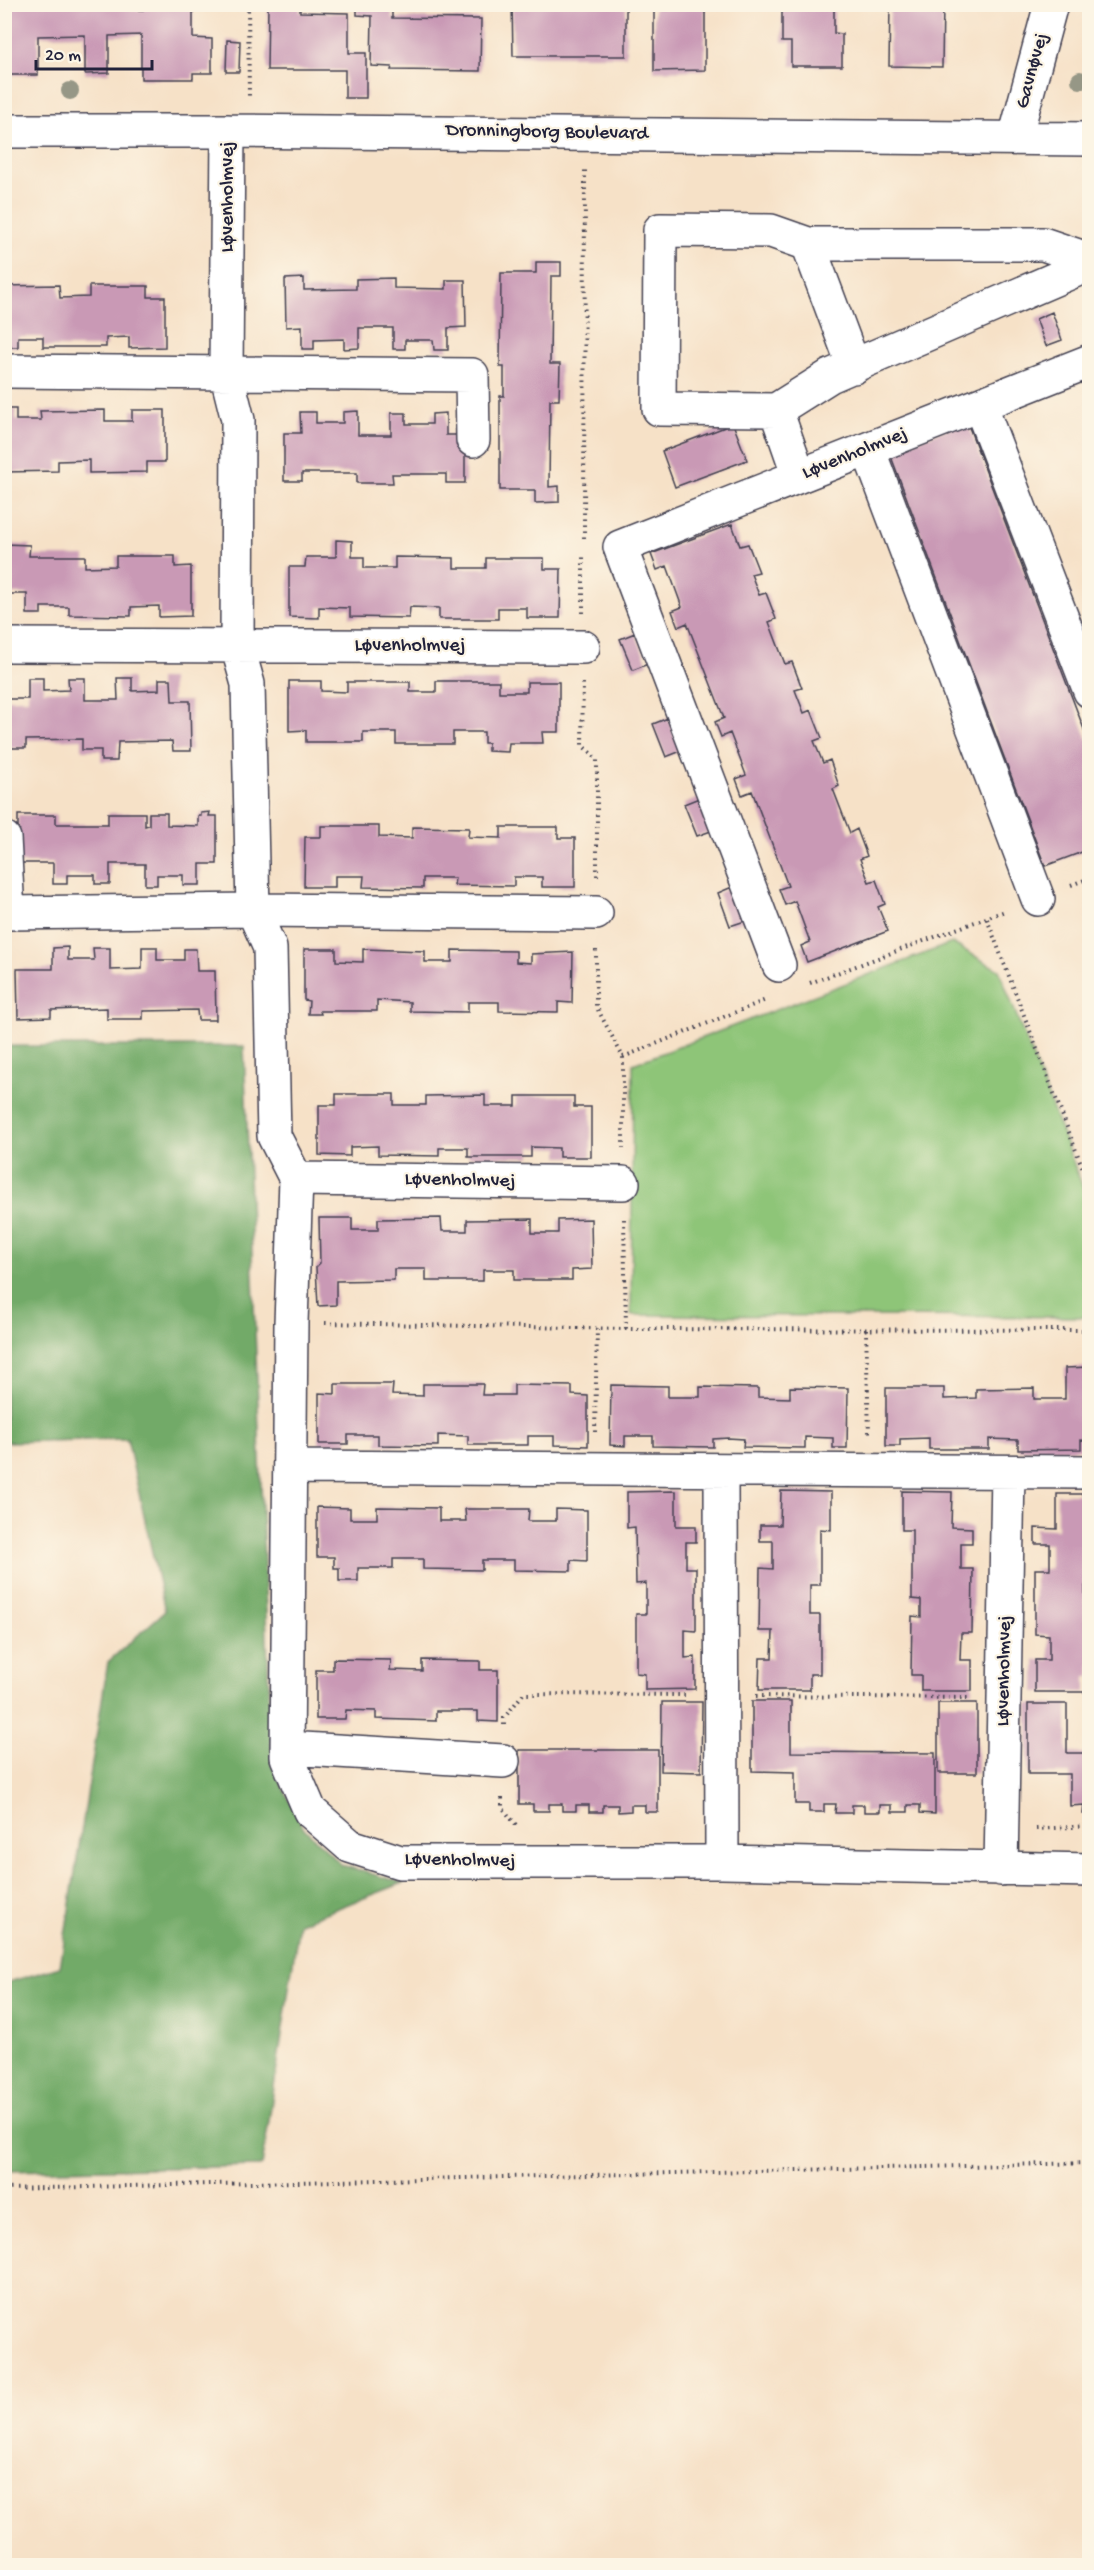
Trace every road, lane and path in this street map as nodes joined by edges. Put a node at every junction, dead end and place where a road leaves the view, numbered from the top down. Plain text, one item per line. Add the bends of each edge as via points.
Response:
1 (248, 4) edge
2 (1051, 4) edge
3 (4, 131) edge
4 (228, 131) junction
5 (1015, 138) junction
6 (1089, 139) edge
7 (585, 160) dead end
8 (808, 244) junction
9 (1089, 262) edge
10 (1089, 361) edge
11 (854, 367) junction
12 (4, 371) edge
13 (226, 372) junction
14 (980, 405) junction
15 (776, 410) junction
16 (473, 440) dead end
17 (868, 449) junction
18 (799, 476) junction
19 (584, 540) dead end
20 (584, 552) dead end
21 (4, 645) edge
22 (237, 645) junction
23 (583, 647) junction
24 (1089, 691) edge
25 (4, 838) edge
26 (1089, 878) edge
27 (1038, 899) junction
28 (253, 910) junction
29 (596, 913) junction
30 (987, 919) junction
31 (785, 983) junction
32 (623, 1057) junction
33 (296, 1179) junction
34 (623, 1183) junction
35 (1089, 1187) edge
36 (291, 1323) junction
37 (597, 1328) junction
38 (626, 1329) junction
39 (866, 1329) junction
40 (1089, 1330) edge
41 (291, 1467) junction
42 (595, 1470) junction
43 (721, 1471) junction
44 (870, 1472) junction
45 (1008, 1472) junction
46 (1089, 1472) edge
47 (287, 1748) junction
48 (503, 1761) dead end
49 (722, 1862) junction
50 (1001, 1869) junction
51 (1089, 1870) edge
52 (1089, 2163) edge
53 (4, 2189) edge

1 - 4 path via 249,101
2 - 5 street, Gavnøvej
3 - 4 street, Dronningborg Boulevard
4 - 5 street, Dronningborg Boulevard
4 - 13 street, Løvenholmvej
5 - 6 street, Dronningborg Boulevard
7 - 19 path
8 - 9 street via 1043,244
8 - 11 street
8 - 15 street via 771,231 660,230 659,409
9 - 11 street
10 - 14 street, Løvenholmvej
11 - 15 street via 830,376
12 - 13 street
13 - 16 street via 472,375
13 - 22 street, Løvenholmvej via 238,420
14 - 17 street, Løvenholmvej
14 - 24 street
15 - 18 street
17 - 18 street, Løvenholmvej
17 - 27 street
18 - 31 street, Løvenholmvej via 620,547
20 - 23 path
21 - 22 street, Løvenholmvej
22 - 23 street, Løvenholmvej
22 - 28 street, Løvenholmvej via 248,684
23 - 29 path via 582,745 597,759
25 - 28 street via 8,913
26 - 27 path
27 - 30 path
28 - 29 street
28 - 33 street, Løvenholmvej via 270,948 274,1136
29 - 32 path via 596,1006
30 - 31 path
30 - 35 path
31 - 32 path
32 - 34 path
33 - 34 street, Løvenholmvej
33 - 36 street, Løvenholmvej
34 - 38 path
36 - 37 path
36 - 41 street, Løvenholmvej
37 - 38 path
37 - 42 path
38 - 39 path
39 - 40 path
39 - 44 path
41 - 42 street
41 - 47 street, Løvenholmvej
42 - 43 street
43 - 44 street
43 - 49 street
44 - 45 street
45 - 46 street
45 - 50 street, Løvenholmvej
47 - 48 street
47 - 49 street, Løvenholmvej via 287,1757 310,1811 350,1846 400,1862
49 - 50 street, Løvenholmvej
50 - 51 street, Løvenholmvej
52 - 53 path

